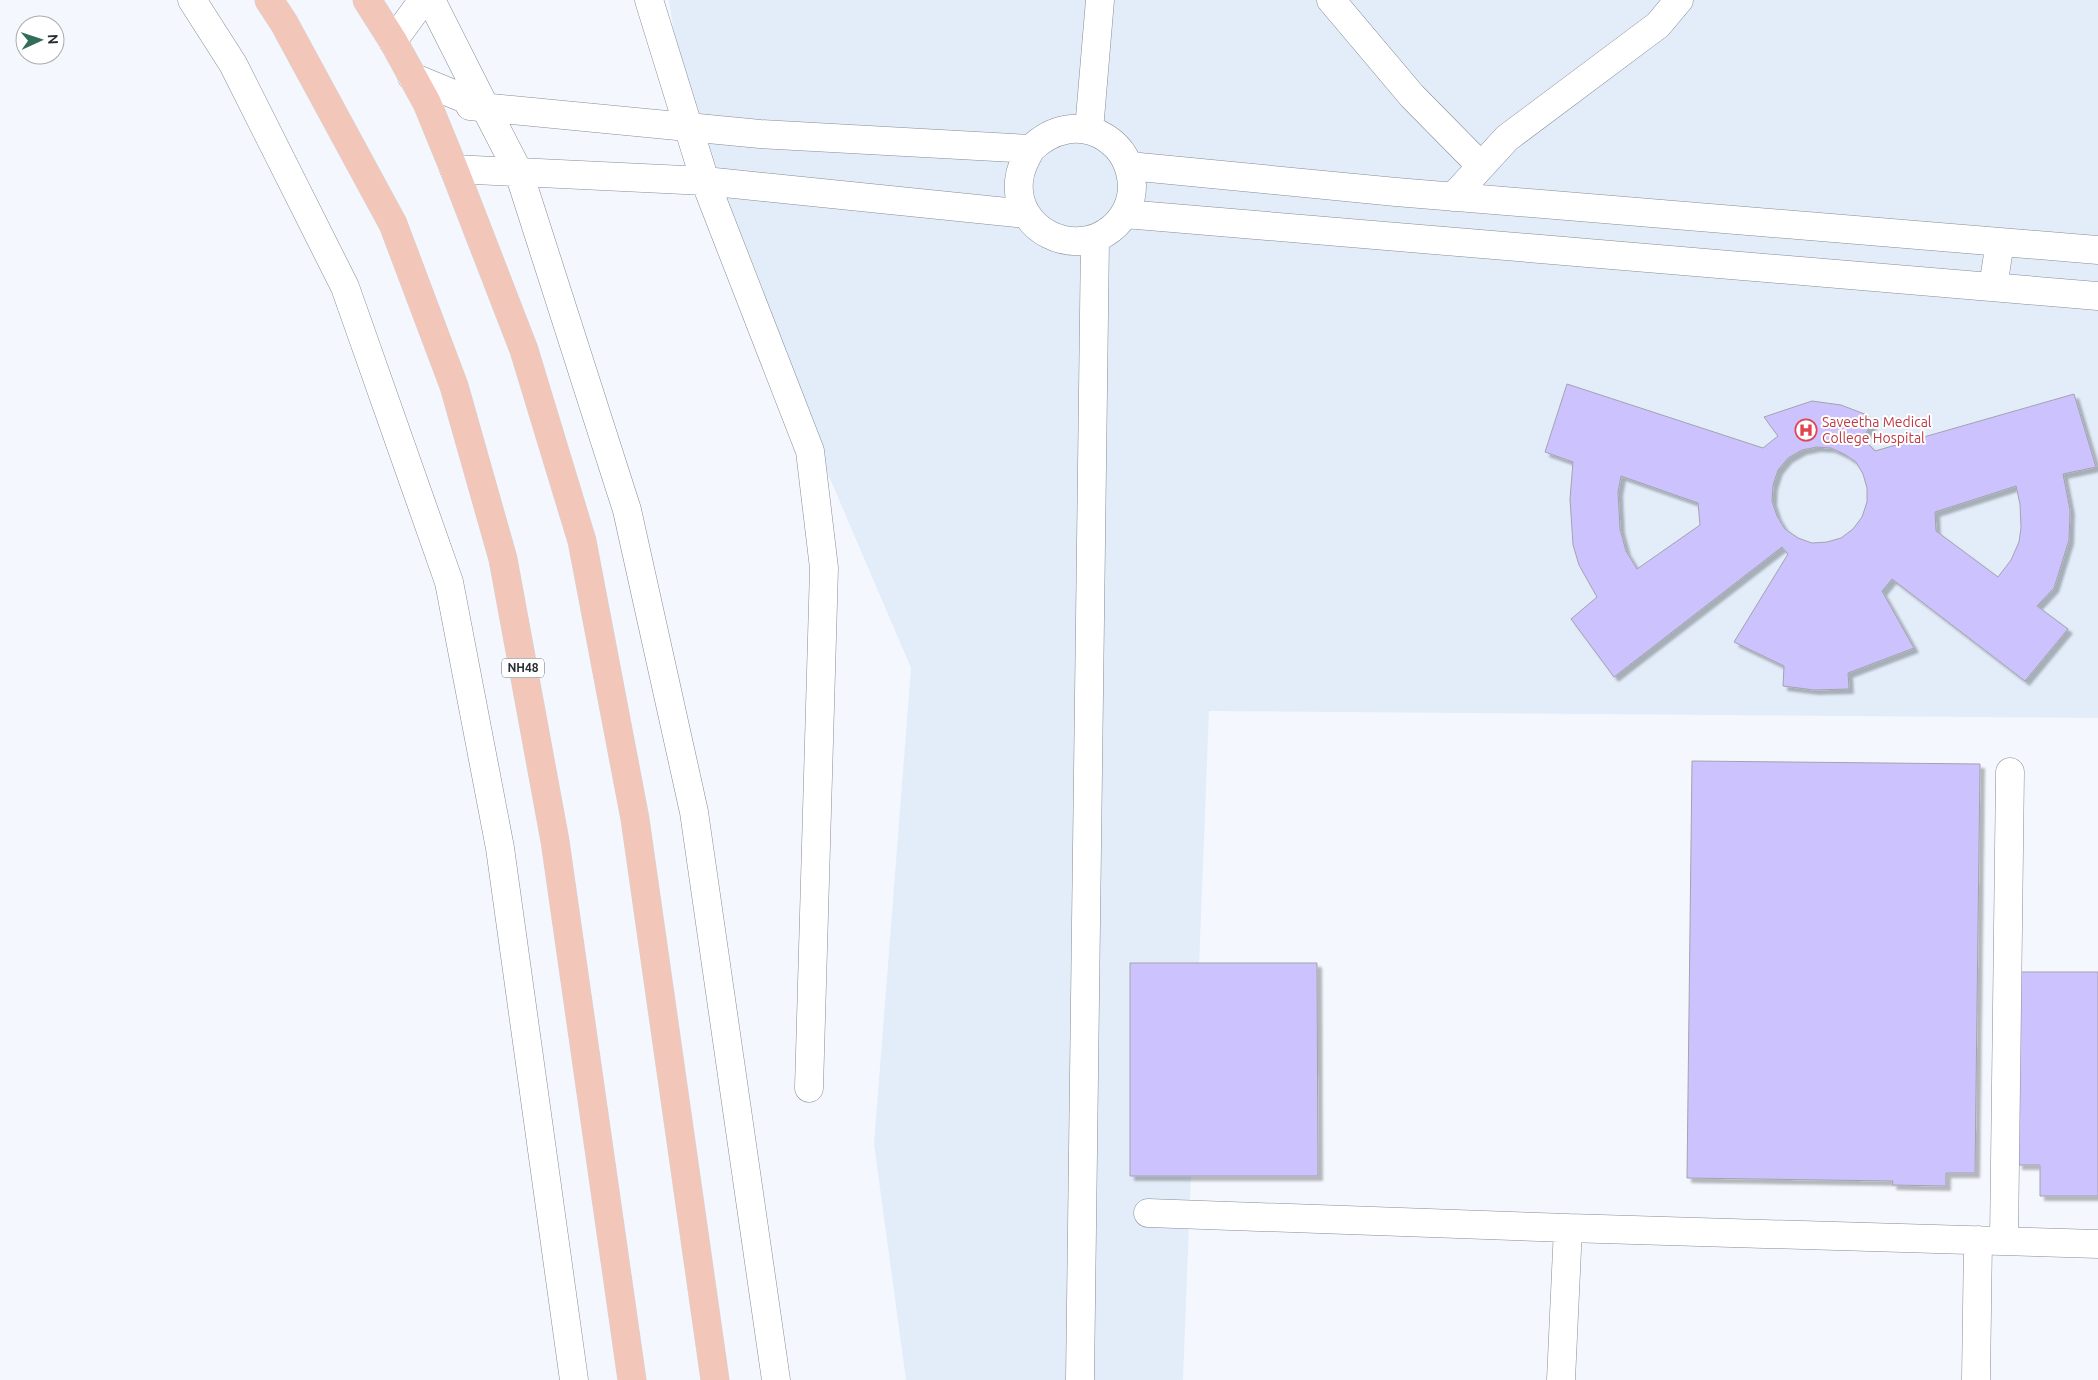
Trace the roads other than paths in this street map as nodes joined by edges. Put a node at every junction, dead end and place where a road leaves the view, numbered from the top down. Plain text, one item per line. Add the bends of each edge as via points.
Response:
1 (192, 0) edge
2 (269, 0) edge
3 (367, 0) edge
4 (423, 0) edge
5 (431, 0) edge
6 (649, 0) edge
7 (1100, 0) edge
8 (1331, 0) edge
9 (1679, 0) edge
10 (393, 41) junction
11 (412, 77) junction
12 (426, 103) junction
13 (485, 107) junction
14 (687, 126) junction
15 (1089, 130) junction
16 (1031, 149) junction
17 (1129, 166) junction
18 (1481, 166) junction
19 (454, 169) junction
20 (519, 174) junction
21 (705, 181) junction
22 (1453, 197) junction
23 (1026, 214) junction
24 (1125, 214) junction
25 (1095, 239) junction
26 (2000, 242) junction
27 (2098, 250) edge
28 (1994, 287) junction
29 (2098, 296) edge
30 (2010, 772) dead end
31 (809, 1088) dead end
32 (1148, 1213) dead end
33 (1568, 1228) junction
34 (1978, 1240) junction
35 (2004, 1240) junction
36 (2098, 1244) edge
37 (574, 1380) edge
38 (632, 1380) edge
39 (715, 1380) edge
40 (776, 1380) edge
41 (1080, 1380) edge
42 (1561, 1380) edge
43 (1976, 1380) edge

1 - 37 street via 233,64 345,287 449,582 500,848
2 - 38 highway, NH48 via 393,224 454,386 503,559 555,841
3 - 10 highway
4 - 10 street
5 - 13 street
6 - 14 street
7 - 15 street
8 - 18 street via 1412,96
9 - 18 street via 1658,25 1506,138
10 - 11 highway
11 - 12 highway
11 - 13 street
12 - 13 street
12 - 19 highway
13 - 14 street
13 - 20 street
14 - 16 street via 760,134
14 - 21 street
15 - 16 street via 1064,129 1040,140
15 - 17 street via 1113,143
16 - 23 street via 1022,164 1019,182 1020,200
17 - 22 street
17 - 24 street via 1132,190
18 - 22 street
19 - 20 street
19 - 39 highway via 524,350 582,542 636,819
20 - 21 street
20 - 40 street via 627,510 694,812
21 - 23 street
21 - 31 street via 810,451 824,568
22 - 26 street
23 - 25 street via 1049,236 1079,243
24 - 25 street via 1117,224
24 - 28 street
25 - 41 street
26 - 27 street
26 - 28 street
28 - 29 street
30 - 35 street
32 - 33 street
33 - 34 street
33 - 42 street
34 - 35 street
34 - 43 street
35 - 36 street

